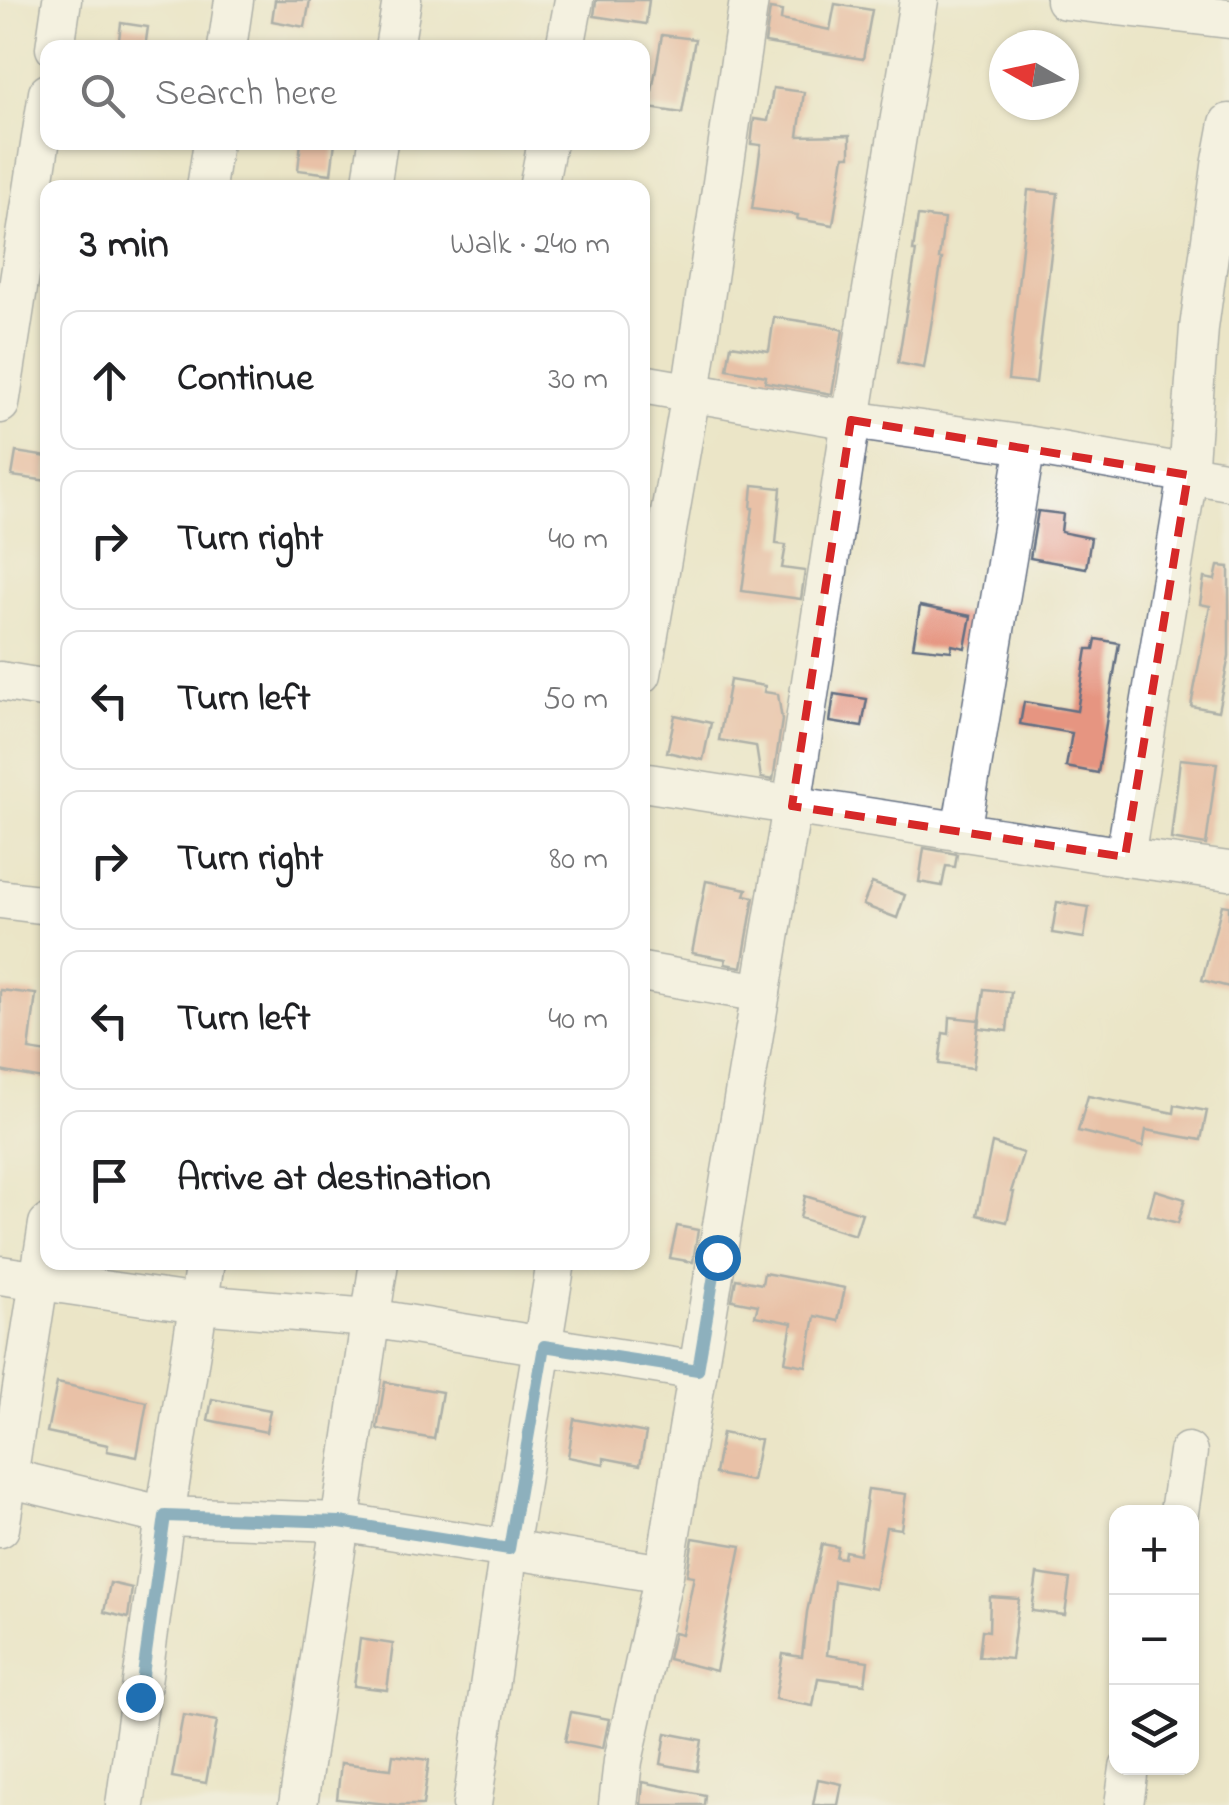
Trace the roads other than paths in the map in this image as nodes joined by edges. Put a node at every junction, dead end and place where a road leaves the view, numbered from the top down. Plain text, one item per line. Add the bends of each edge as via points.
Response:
1 (62, 0) edge
2 (234, 0) edge
3 (402, 0) edge
4 (574, 0) edge
5 (749, 0) edge
6 (919, 0) edge
7 (1069, 0) edge
8 (1229, 19) edge
9 (56, 40) edge
10 (228, 40) edge
11 (395, 40) edge
12 (566, 40) edge
13 (1229, 123) edge
14 (41, 150) edge
15 (212, 150) edge
16 (377, 150) edge
17 (545, 150) edge
18 (207, 180) edge
19 (372, 180) edge
20 (540, 180) edge
21 (21, 303) edge
22 (650, 386) edge
23 (690, 393) junction
24 (0, 404) edge
25 (851, 420) junction
26 (1026, 445) junction
27 (1188, 475) junction
28 (1229, 481) edge
29 (650, 627) edge
30 (0, 682) edge
31 (40, 688) edge
32 (650, 783) edge
33 (792, 806) junction
34 (961, 832) junction
35 (1125, 857) junction
36 (1229, 871) edge
37 (0, 899) edge
38 (40, 903) edge
39 (650, 973) edge
40 (761, 993) junction
41 (40, 1269) edge
42 (203, 1270) edge
43 (378, 1270) edge
44 (555, 1270) edge
45 (0, 1274) edge
46 (38, 1280) junction
47 (198, 1304) junction
48 (370, 1318) junction
49 (544, 1346) junction
50 (698, 1370) junction
51 (1188, 1452) dead end
52 (4, 1477) edge
53 (1180, 1505) edge
54 (165, 1516) junction
55 (340, 1522) junction
56 (0, 1528) edge
57 (509, 1549) junction
58 (664, 1574) junction
59 (1128, 1775) edge
60 (125, 1805) edge
61 (298, 1805) edge
62 (472, 1805) edge
63 (618, 1805) edge
64 (1124, 1805) edge

1 - 9 street
2 - 10 street
3 - 11 street
4 - 12 street
5 - 23 street
6 - 25 street
7 - 8 street
13 - 27 street via 1199,328
14 - 21 street
15 - 18 street
16 - 19 street
17 - 20 street
21 - 24 street
22 - 23 street
23 - 25 street
23 - 29 street
25 - 26 street
25 - 33 street
26 - 27 street
26 - 34 street
27 - 28 street
27 - 35 street
30 - 31 street
32 - 33 street
33 - 34 street
33 - 40 street
34 - 35 street
35 - 36 street
37 - 38 street
39 - 40 street
40 - 50 street
41 - 46 street
42 - 47 street
43 - 48 street
44 - 49 street
45 - 46 street
46 - 47 street
46 - 52 street
47 - 48 street
47 - 54 street
48 - 49 street
48 - 55 street
49 - 50 street
49 - 57 street
50 - 58 street
51 - 53 street
52 - 54 street
52 - 56 street
54 - 55 street
54 - 60 street
55 - 57 street
55 - 61 street
57 - 58 street
57 - 62 street
58 - 63 street
59 - 64 street

